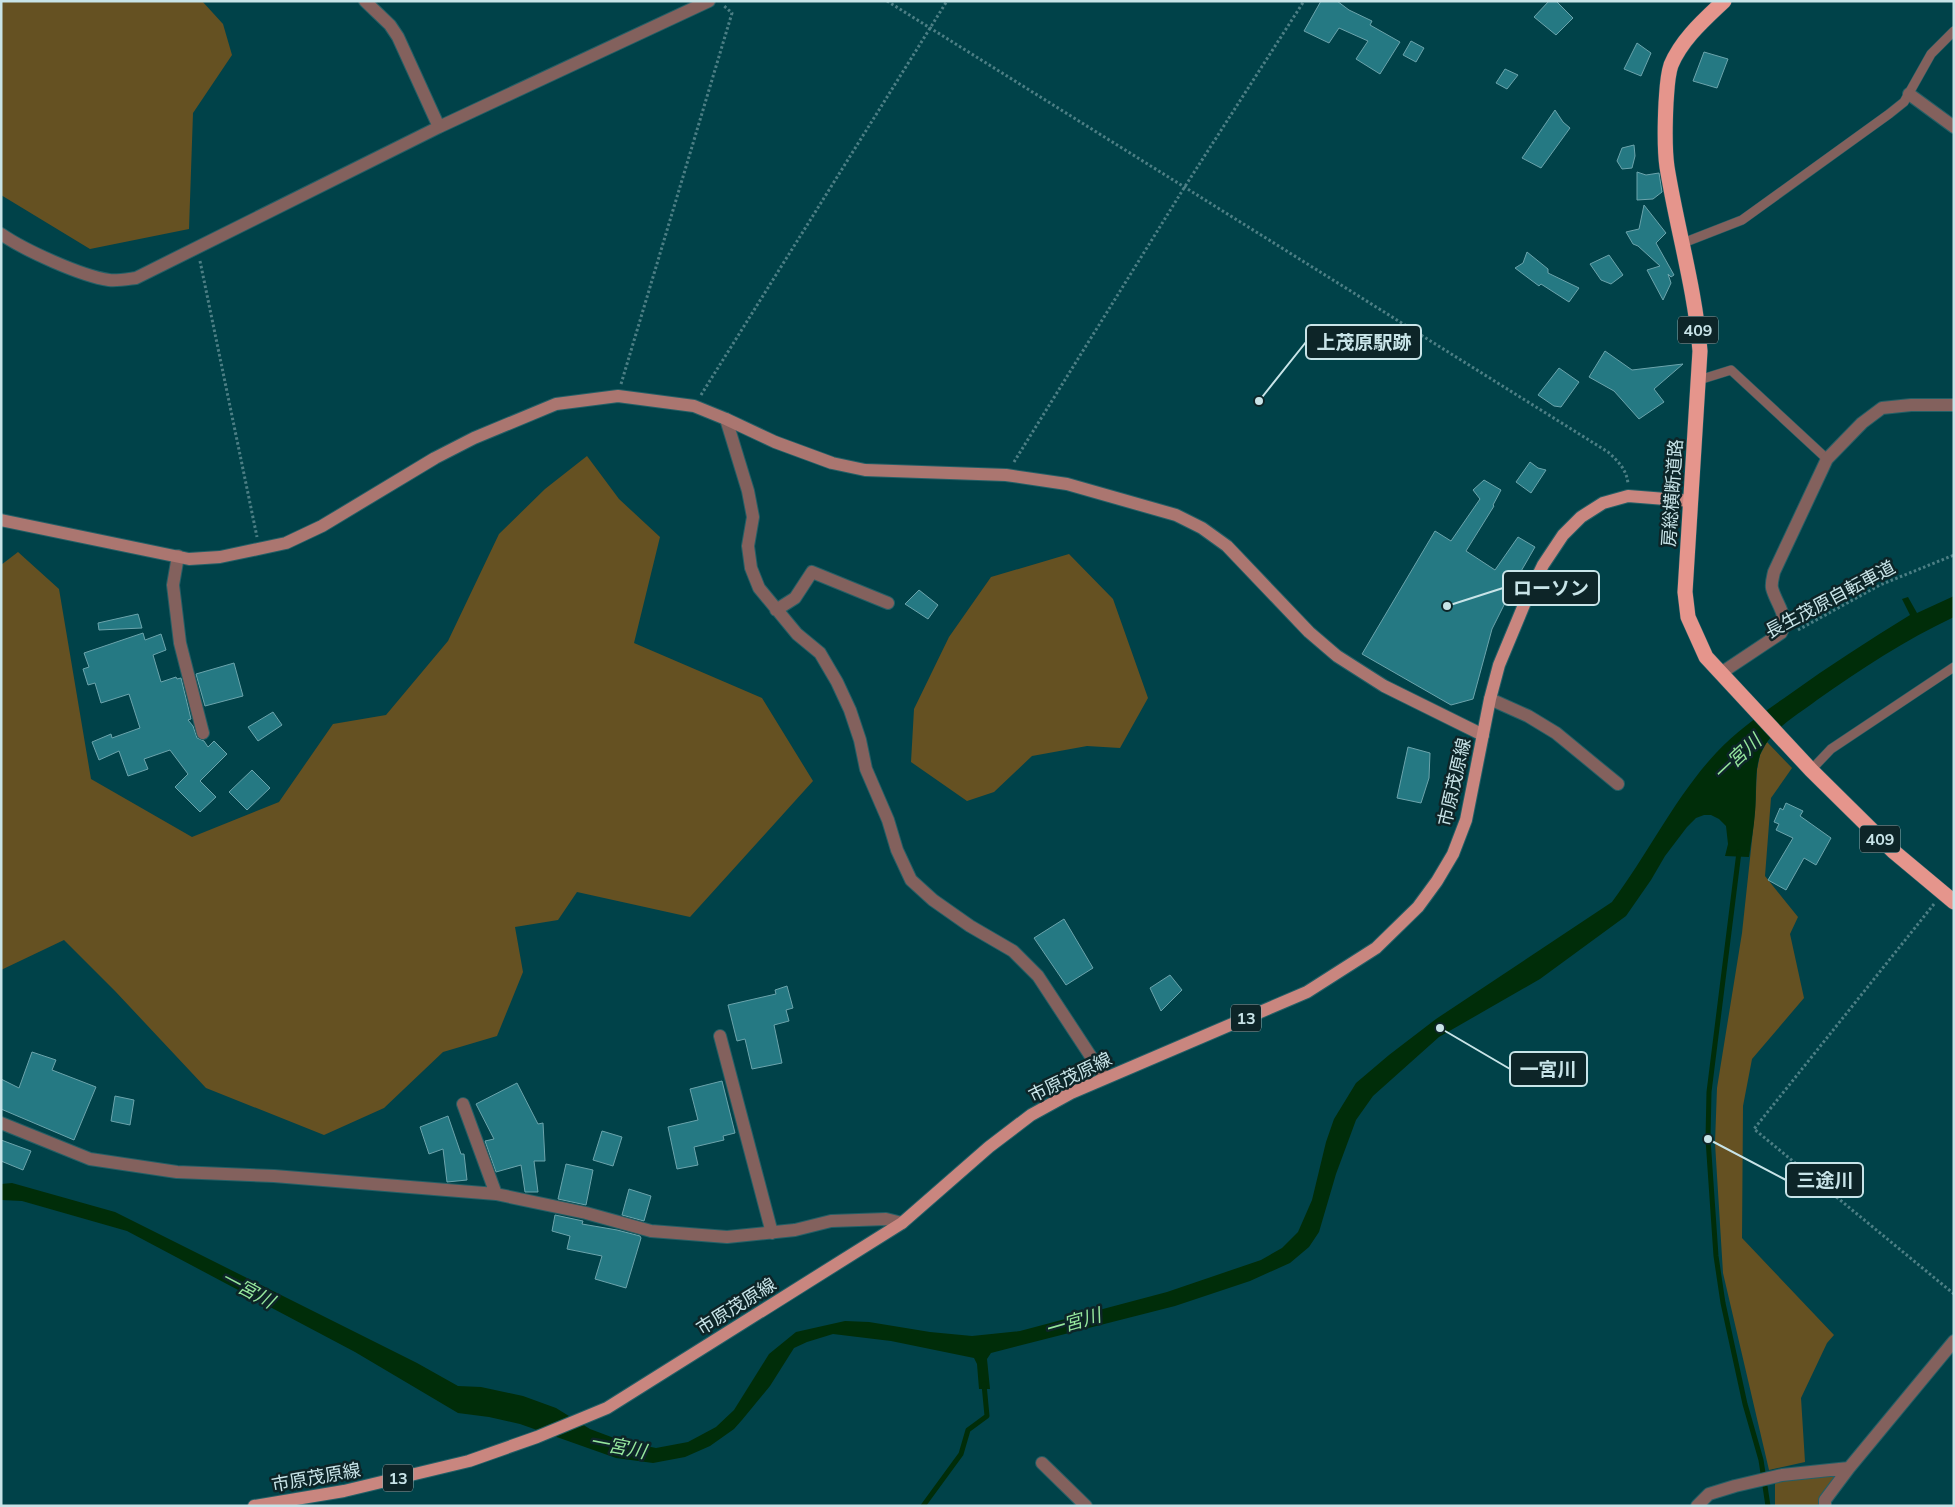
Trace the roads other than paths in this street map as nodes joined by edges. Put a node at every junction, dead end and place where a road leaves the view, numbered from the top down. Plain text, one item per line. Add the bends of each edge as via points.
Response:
1 (365, 1) edge
2 (709, 1) edge
3 (1724, 1) edge
4 (1954, 31) edge
5 (1909, 94) junction
6 (438, 127) junction
7 (1954, 127) edge
8 (1, 234) edge
9 (1683, 244) junction
10 (1698, 380) junction
11 (1954, 405) edge
12 (726, 419) junction
13 (1827, 458) junction
14 (1691, 501) junction
15 (1, 520) edge
16 (178, 556) junction
17 (888, 603) dead end
18 (776, 610) junction
19 (1954, 667) edge
20 (1721, 673) junction
21 (1490, 698) junction
22 (203, 733) dead end
23 (1483, 735) junction
24 (1811, 770) junction
25 (1618, 784) dead end
26 (1948, 898) edge
27 (720, 1036) dead end
28 (1105, 1078) junction
29 (463, 1104) dead end
30 (1, 1123) edge
31 (496, 1194) junction
32 (902, 1223) junction
33 (772, 1233) junction
34 (1954, 1341) edge
35 (1042, 1464) dead end
36 (1849, 1468) junction
37 (254, 1506) edge
38 (1086, 1506) edge
39 (1697, 1506) edge
40 (1825, 1506) edge

1 - 6 street via 398,37
2 - 6 street
3 - 9 highway, 房総横断道路 / 409 via 1694,30 1680,49 1671,67 1668,84 1667,166
4 - 5 lane via 1931,54
5 - 7 street
5 - 9 lane via 1875,126 1742,220
6 - 8 street via 136,278 110,280 72,269
9 - 10 highway, 房総横断道路 / 409 via 1697,315
10 - 13 lane via 1731,370
10 - 14 highway, 房総横断道路 / 409
11 - 13 street via 1882,408
12 - 16 street via 694,406 618,396 556,404 435,458 322,526 286,543 220,557 189,559
12 - 18 street via 753,517 748,546 751,568 759,588
12 - 23 street via 774,442 832,463 865,470 1006,475 1067,484 1176,515 1227,546 1309,632 1338,656 1384,686
13 - 20 street via 1774,572 1771,586 1785,625 1781,633
14 - 20 highway, 房総横断道路 / 409 via 1685,592 1688,617 1706,657
14 - 21 main road, 市原茂原線 / 13 via 1628,496 1603,503 1581,517 1563,535 1543,565 1499,665
15 - 16 street
16 - 22 street via 173,585 180,644
17 - 18 street via 812,572 795,598
18 - 28 street via 820,653 837,682 850,710 866,769 911,880 933,900 1012,951 1038,976
19 - 24 lane via 1830,749
20 - 24 highway, 房総横断道路 / 409
21 - 23 main road, 市原茂原線 / 13
21 - 25 street via 1556,733
23 - 28 main road, 市原茂原線 / 13 via 1466,820 1453,854 1418,907 1376,948 1307,992
24 - 26 highway, 房総横断道路 / 409 via 1893,851
27 - 33 street
28 - 32 main road, 市原茂原線 / 13 via 1031,1115
29 - 31 street
30 - 31 street via 90,1159 177,1172 274,1176
31 - 33 street via 586,1212 651,1231 727,1237
32 - 33 street via 886,1219 831,1222
32 - 37 main road, 市原茂原線 / 13 via 606,1408 469,1461 344,1491
34 - 36 street
35 - 38 street
36 - 39 street via 1782,1476 1735,1486 1709,1494
36 - 40 street via 1825,1500

